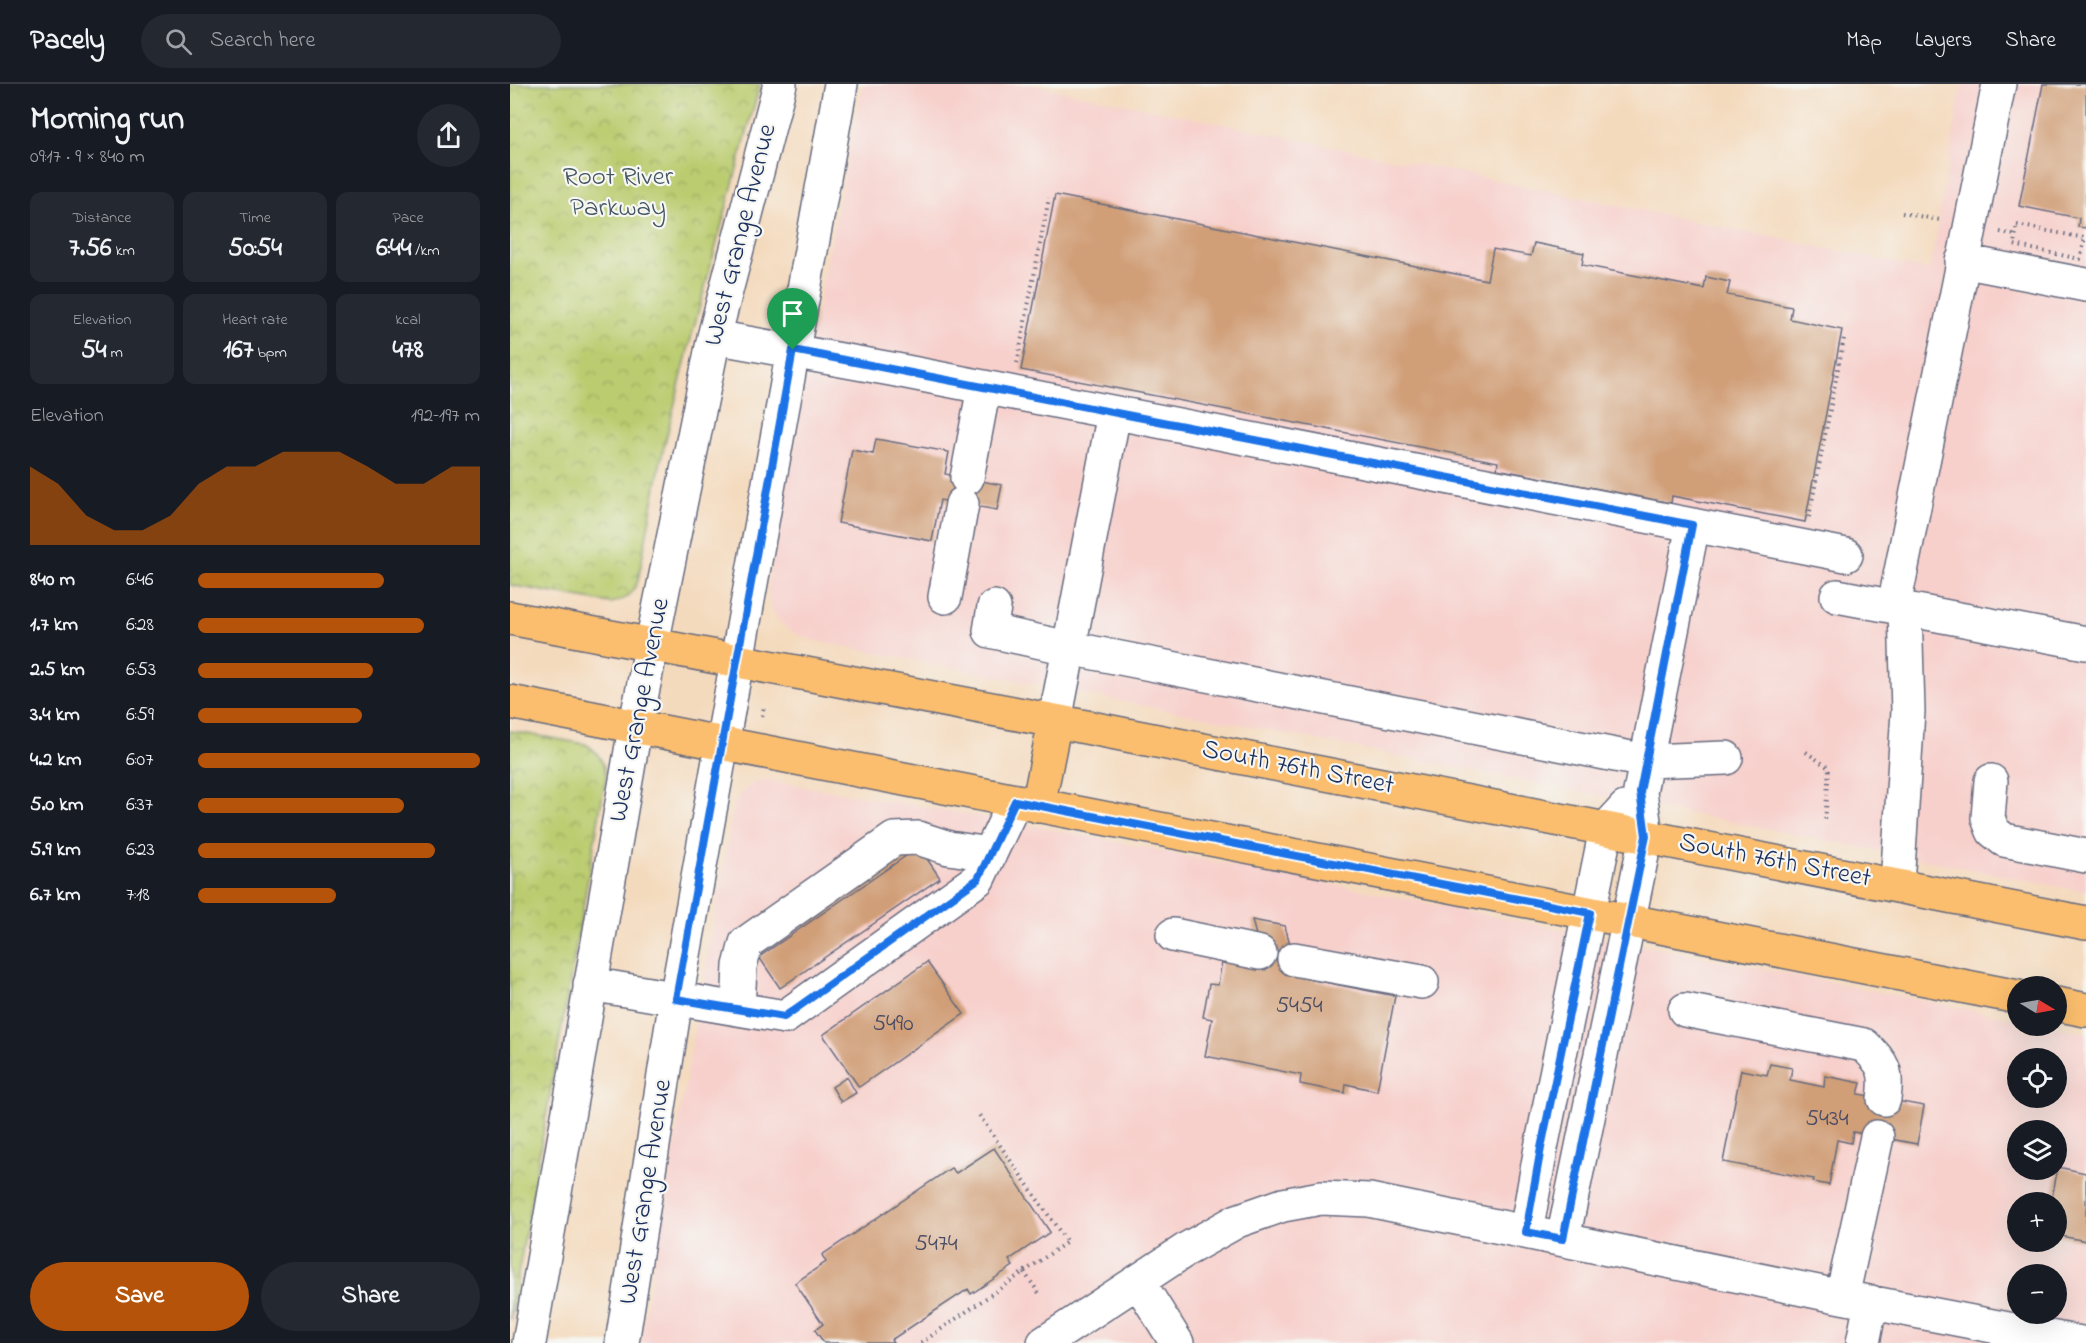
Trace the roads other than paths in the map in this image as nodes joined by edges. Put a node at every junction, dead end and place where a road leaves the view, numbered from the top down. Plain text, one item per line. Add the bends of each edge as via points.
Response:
1 (780, 84) edge
2 (841, 84) edge
3 (1999, 84) edge
4 (1962, 261) junction
5 (2086, 285) edge
6 (714, 337) junction
7 (793, 350) junction
8 (984, 387) junction
9 (1114, 413) junction
10 (1692, 525) junction
11 (1846, 555) dead end
12 (1838, 596) dead end
13 (945, 597) dead end
14 (994, 607) dead end
15 (1900, 608) junction
16 (510, 618) edge
17 (2086, 643) edge
18 (653, 644) junction
19 (1069, 648) junction
20 (739, 660) junction
21 (510, 702) edge
22 (1055, 721) junction
23 (635, 728) junction
24 (722, 744) junction
25 (1726, 758) dead end
26 (1643, 777) junction
27 (1991, 781) dead end
28 (1026, 803) junction
29 (1606, 829) junction
30 (1646, 836) junction
31 (990, 854) junction
32 (2086, 856) edge
33 (1897, 885) junction
34 (1590, 913) junction
35 (1629, 921) junction
36 (2086, 923) edge
37 (1173, 935) dead end
38 (1260, 953) dead end
39 (1294, 959) dead end
40 (1422, 982) dead end
41 (590, 984) junction
42 (2007, 995) edge
43 (676, 999) junction
44 (2067, 1006) edge
45 (738, 1009) junction
46 (1685, 1010) dead end
47 (2086, 1010) edge
48 (1884, 1099) dead end
49 (1877, 1137) dead end
50 (1526, 1232) junction
51 (1563, 1239) junction
52 (1138, 1281) junction
53 (1857, 1300) junction
54 (1986, 1334) edge
55 (529, 1343) edge
56 (622, 1343) edge
57 (1044, 1343) edge
58 (1177, 1343) edge
59 (1863, 1343) edge
60 (2081, 1343) edge

1 - 6 street, West Grange Avenue
2 - 7 street, West Grange Avenue
3 - 4 street
4 - 5 street
4 - 15 street
6 - 7 street
6 - 18 street, West Grange Avenue
7 - 8 street
7 - 20 street, West Grange Avenue
8 - 9 street
8 - 13 street
9 - 10 street
9 - 19 street
10 - 11 street
10 - 26 street
12 - 15 street
14 - 19 street via 990,631
15 - 17 street
15 - 33 street via 1908,711
16 - 18 main road, South 76th Street
18 - 20 main road, South 76th Street
18 - 23 street, West Grange Avenue
19 - 22 street
19 - 26 street
20 - 22 main road, South 76th Street
20 - 24 street, West Grange Avenue
21 - 23 main road
22 - 28 main road
22 - 29 main road, South 76th Street
23 - 24 main road
23 - 41 street, West Grange Avenue
24 - 28 main road
24 - 43 street, West Grange Avenue
25 - 26 street
26 - 29 street
26 - 30 street
27 - 32 street via 1988,818 1993,831 2004,840
28 - 31 street
28 - 34 main road
29 - 30 main road, South 76th Street
29 - 34 street
30 - 33 main road, South 76th Street
30 - 35 street
31 - 45 street via 978,879 784,1017
31 - 45 street via 918,838 894,839 746,943 740,966
33 - 36 main road, South 76th Street
34 - 35 main road
34 - 50 street
35 - 42 main road
35 - 51 street
37 - 38 street
39 - 40 street
41 - 43 street
41 - 55 street, West Grange Avenue
43 - 45 street
43 - 56 street, West Grange Avenue
44 - 47 main road
46 - 48 street via 1864,1045 1881,1061 1887,1080
49 - 53 street
50 - 51 street
50 - 52 street via 1369,1200 1320,1198 1283,1205 1237,1221
51 - 53 street
52 - 57 street
52 - 58 street
53 - 54 street
53 - 59 street
54 - 60 street

